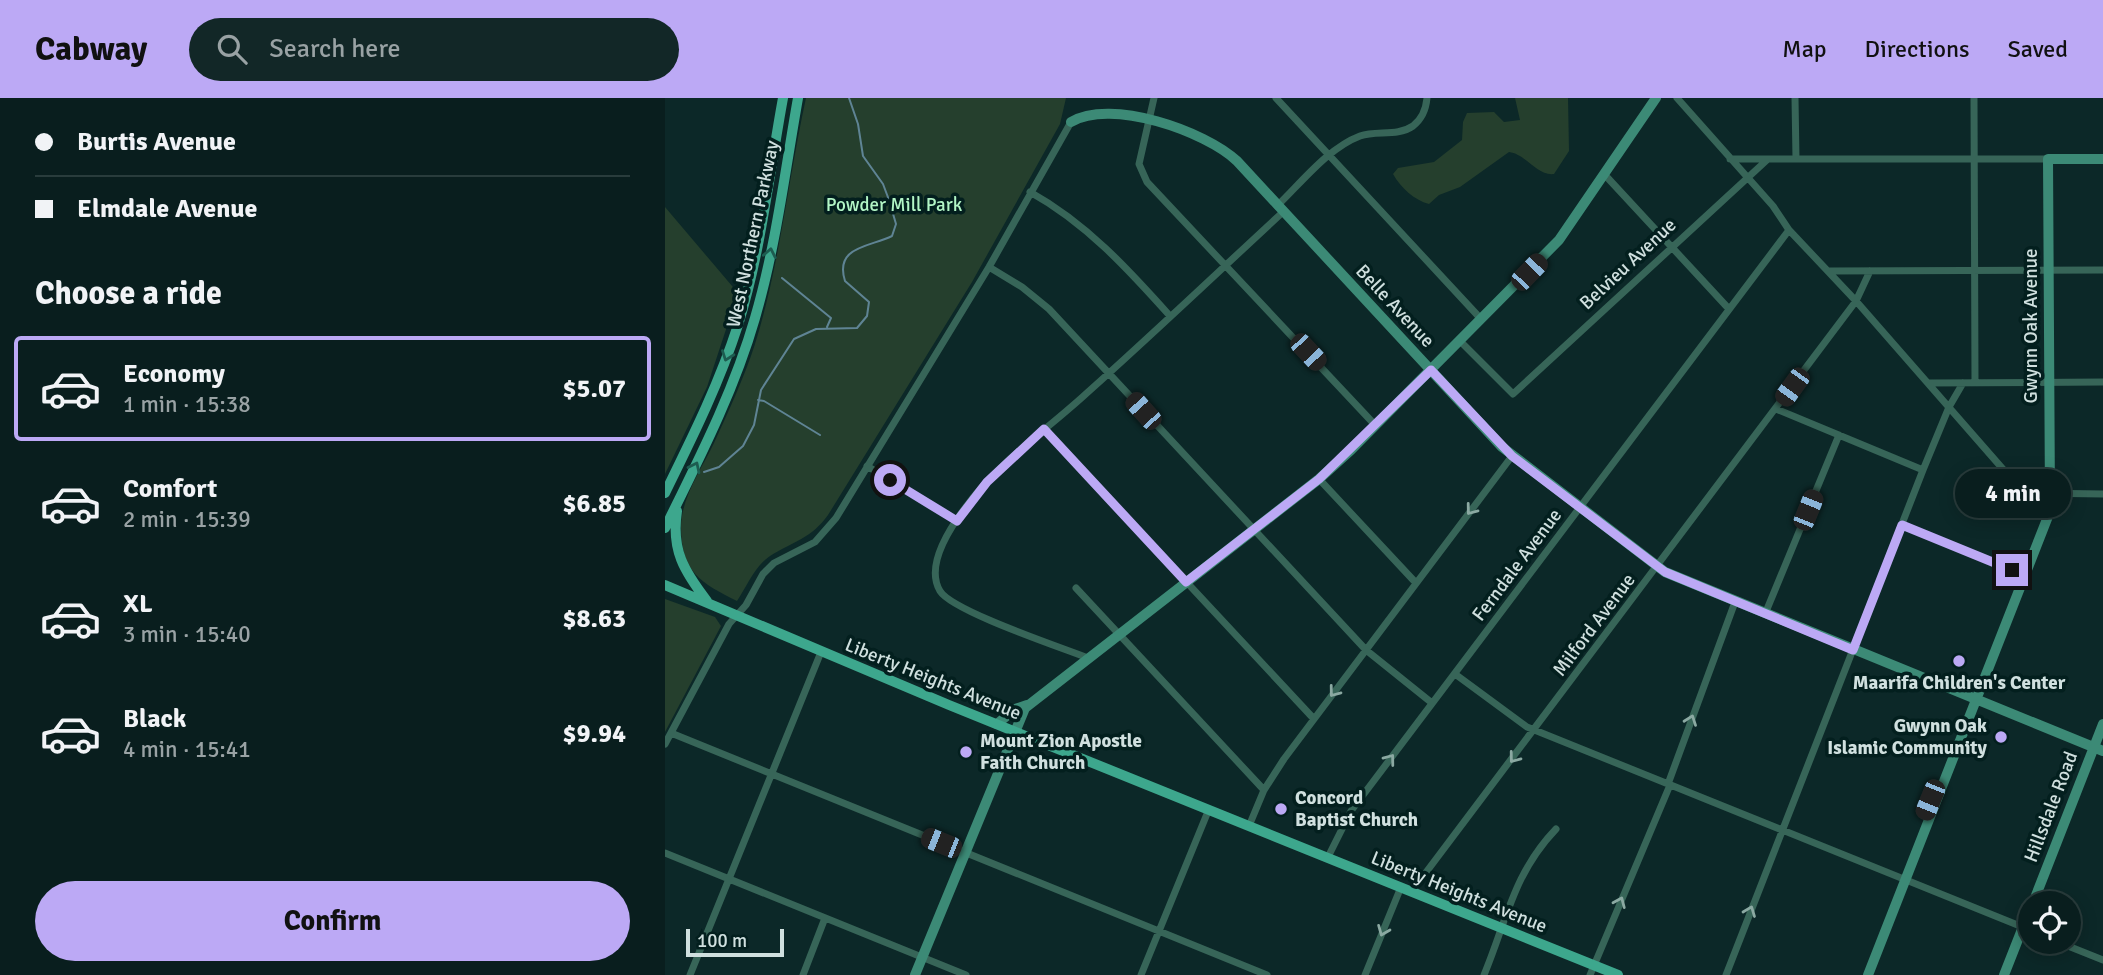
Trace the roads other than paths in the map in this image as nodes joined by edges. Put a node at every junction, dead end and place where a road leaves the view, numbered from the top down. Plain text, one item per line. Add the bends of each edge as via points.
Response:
1 (776, 98) edge
2 (783, 98) edge
3 (798, 98) edge
4 (1154, 98) edge
5 (1276, 98) edge
6 (1427, 98) edge
7 (1657, 98) edge
8 (1677, 98) edge
9 (1795, 98) edge
10 (1973, 98) edge
11 (780, 116) junction
12 (1148, 120) junction
13 (1071, 122) joint
14 (1330, 157) junction
15 (1730, 159) junction
16 (1768, 159) junction
17 (1796, 159) junction
18 (1973, 159) junction
19 (2048, 159) junction
20 (2103, 159) edge
21 (1605, 175) junction
22 (1747, 179) junction
23 (1030, 192) junction
24 (1280, 209) junction
25 (1789, 230) junction
26 (1672, 247) junction
27 (1226, 264) junction
28 (989, 267) junction
29 (2049, 270) junction
30 (2103, 270) edge
31 (1829, 271) junction
32 (1870, 271) junction
33 (1973, 271) junction
34 (1856, 301) junction
35 (1729, 309) junction
36 (1170, 316) junction
37 (1481, 319) junction
38 (1460, 341) junction
39 (1431, 370) junction
40 (1109, 374) junction
41 (2049, 382) junction
42 (2103, 382) edge
43 (1928, 383) junction
44 (1963, 383) junction
45 (1975, 383) junction
46 (1949, 407) junction
47 (1776, 409) junction
48 (1376, 426) junction
49 (1044, 429) junction
50 (1839, 435) junction
51 (1512, 456) junction
52 (867, 466) junction
53 (1923, 470) junction
54 (1319, 479) junction
55 (665, 493) edge
56 (2024, 493) junction
57 (2048, 493) junction
58 (2103, 494) edge
59 (679, 499) junction
60 (1580, 508) junction
61 (2042, 509) junction
62 (957, 521) junction
63 (1902, 525) junction
64 (665, 528) edge
65 (1253, 530) junction
66 (1657, 566) junction
67 (2022, 574) junction
68 (1186, 582) junction
69 (1416, 583) junction
70 (665, 584) edge
71 (1076, 588) dead end
72 (1735, 602) junction
73 (708, 603) junction
74 (737, 615) junction
75 (1764, 615) junction
76 (1118, 634) junction
77 (1366, 650) junction
78 (1853, 650) junction
79 (821, 652) junction
80 (1088, 658) junction
81 (1455, 674) junction
82 (1973, 699) junction
83 (1432, 703) junction
84 (1029, 704) junction
85 (1314, 719) junction
86 (997, 724) junction
87 (2103, 724) edge
88 (1535, 730) junction
89 (1015, 731) junction
90 (671, 733) junction
91 (665, 744) edge
92 (2098, 749) edge
93 (772, 774) junction
94 (1669, 784) junction
95 (1264, 790) junction
96 (1209, 809) junction
97 (1249, 826) junction
98 (1556, 829) dead end
99 (1782, 830) junction
100 (665, 853) edge
101 (965, 853) junction
102 (1328, 858) junction
103 (729, 879) junction
104 (1902, 879) junction
105 (1406, 889) junction
106 (2037, 891) edge
107 (825, 918) junction
108 (2018, 925) edge
109 (1500, 927) junction
110 (1159, 931) junction
111 (2018, 947) edge
112 (2081, 951) edge
113 (922, 957) junction
114 (2103, 960) edge
115 (1592, 970) edge
116 (690, 975) edge
117 (803, 975) edge
118 (915, 975) edge
119 (966, 975) edge
120 (1141, 975) edge
121 (1267, 975) edge
122 (1365, 975) edge
123 (1485, 975) edge
124 (1618, 975) edge
125 (1726, 975) edge
126 (1861, 975) edge
127 (1868, 975) edge
128 (2004, 975) edge

1 - 11 street
2 - 11 main road, West Northern Parkway
59 -> 3 main road, West Northern Parkway via 724,404 756,315
4 - 12 street
5 - 14 street
6 - 14 street via 1421,119 1410,128 1360,136
7 - 21 street
8 - 15 street
9 - 17 street
10 - 18 street
11 -> 55 main road, West Northern Parkway via 739,322 714,390
12 - 13 street, Belle Avenue via 1096,112
12 - 24 street, Belle Avenue via 1194,132 1217,144
12 - 27 street via 1139,164 1143,176
13 - 23 street
14 - 24 street
14 - 37 street
15 - 16 street
15 - 22 street
16 - 17 street
16 - 22 street, Belvieu Avenue
17 - 18 street
18 - 19 street
18 - 33 street
19 - 20 street
19 - 29 street, Gwynn Oak Avenue
21 - 26 street
21 - 37 street via 1559,240
22 - 25 street
22 - 26 street, Belvieu Avenue
23 - 28 street
23 - 36 street via 1109,250
24 - 27 street
24 - 39 street, Belle Avenue
25 - 31 street
25 - 35 street, Ferndale Avenue
26 - 35 street
26 - 38 street, Belvieu Avenue via 1513,394
27 - 36 street
27 - 48 street
28 - 40 street via 1039,301
28 - 52 street
29 - 30 street
29 - 33 street
29 - 41 street, Gwynn Oak Avenue
31 - 32 street
31 - 34 street
32 - 33 street
32 - 34 street, Milford Avenue
33 - 45 street
34 - 43 street
34 - 47 street, Milford Avenue
35 - 60 street, Ferndale Avenue
36 - 40 street
37 - 38 street
38 - 39 street
39 - 48 street
39 - 51 street, Belle Avenue
40 - 49 street
40 - 65 street
41 - 42 street
41 - 45 street
41 - 57 street, Gwynn Oak Avenue
43 - 44 street
43 - 46 street
44 - 45 street
44 - 46 street
46 - 53 street
46 - 56 street
47 - 50 street
47 - 66 street, Milford Avenue
48 - 54 street
49 - 62 street via 987,482
49 - 68 street
50 - 53 street
50 - 75 street
51 - 60 street, Belle Avenue
51 -> 69 street
52 - 62 street
52 - 74 street via 829,527 815,542 768,568
53 - 63 street
54 - 65 street
54 - 69 street
56 - 57 street
56 - 61 street
57 - 58 street
57 - 61 street, Gwynn Oak Avenue
57 - 67 street, Gwynn Oak Avenue via 2047,519
59 - 64 main road, West Northern Parkway
59 - 73 main road via 677,554
60 - 66 street, Belle Avenue
60 - 81 street, Ferndale Avenue
61 - 67 street, Gwynn Oak Avenue
62 - 80 street via 935,569 940,591 953,604
63 - 67 street
63 - 78 street
65 - 68 street
65 - 77 street
66 - 72 street, Belle Avenue
66 - 88 street, Milford Avenue
67 - 82 street, Gwynn Oak Avenue
68 - 76 street
68 - 85 street
69 - 77 street
70 - 73 main road, Liberty Heights Avenue
71 - 76 street
72 - 75 street, Belle Avenue
94 -> 72 street
73 - 74 main road, Liberty Heights Avenue
74 - 79 main road, Liberty Heights Avenue
74 - 90 street
75 - 78 street, Belle Avenue
76 - 80 street
76 - 95 street
77 - 83 street
77 -> 85 street
78 - 82 street, Belle Avenue
78 - 99 street
79 - 86 main road, Liberty Heights Avenue
79 - 93 street
80 - 84 street
81 - 83 street, Ferndale Avenue
81 - 88 street
82 - 92 street, Belle Avenue
82 - 104 street, Gwynn Oak Avenue
102 -> 83 street, Ferndale Avenue via 1350,811
84 - 86 street
84 - 89 street
85 - 95 street
86 - 89 main road, Liberty Heights Avenue
87 - 92 street, Hillsdale Road
88 - 94 street
88 -> 105 street, Milford Avenue
89 - 96 main road, Liberty Heights Avenue
89 - 101 street
90 - 91 street
90 - 93 street
92 - 106 street, Hillsdale Road
93 - 101 street
93 - 103 street
94 - 99 street
115 -> 94 street
95 - 97 street
96 - 97 main road, Liberty Heights Avenue
96 - 110 street
97 - 102 main road, Liberty Heights Avenue
98 - 109 street via 1525,867
99 - 104 street
125 -> 99 street
100 - 103 street
101 - 110 street
101 - 113 street
102 - 105 main road, Liberty Heights Avenue
103 - 107 street
103 - 116 street
104 - 108 street
104 - 126 street, Gwynn Oak Avenue
104 - 127 street, Gwynn Oak Avenue
105 - 109 main road, Liberty Heights Avenue
105 -> 122 street, Milford Avenue
107 - 113 street
107 - 117 street
109 - 115 main road, Liberty Heights Avenue
109 - 123 street
110 - 120 street
110 - 121 street
111 - 128 street
112 - 114 street
113 - 118 street
113 - 119 street
115 - 124 main road, Liberty Heights Avenue

